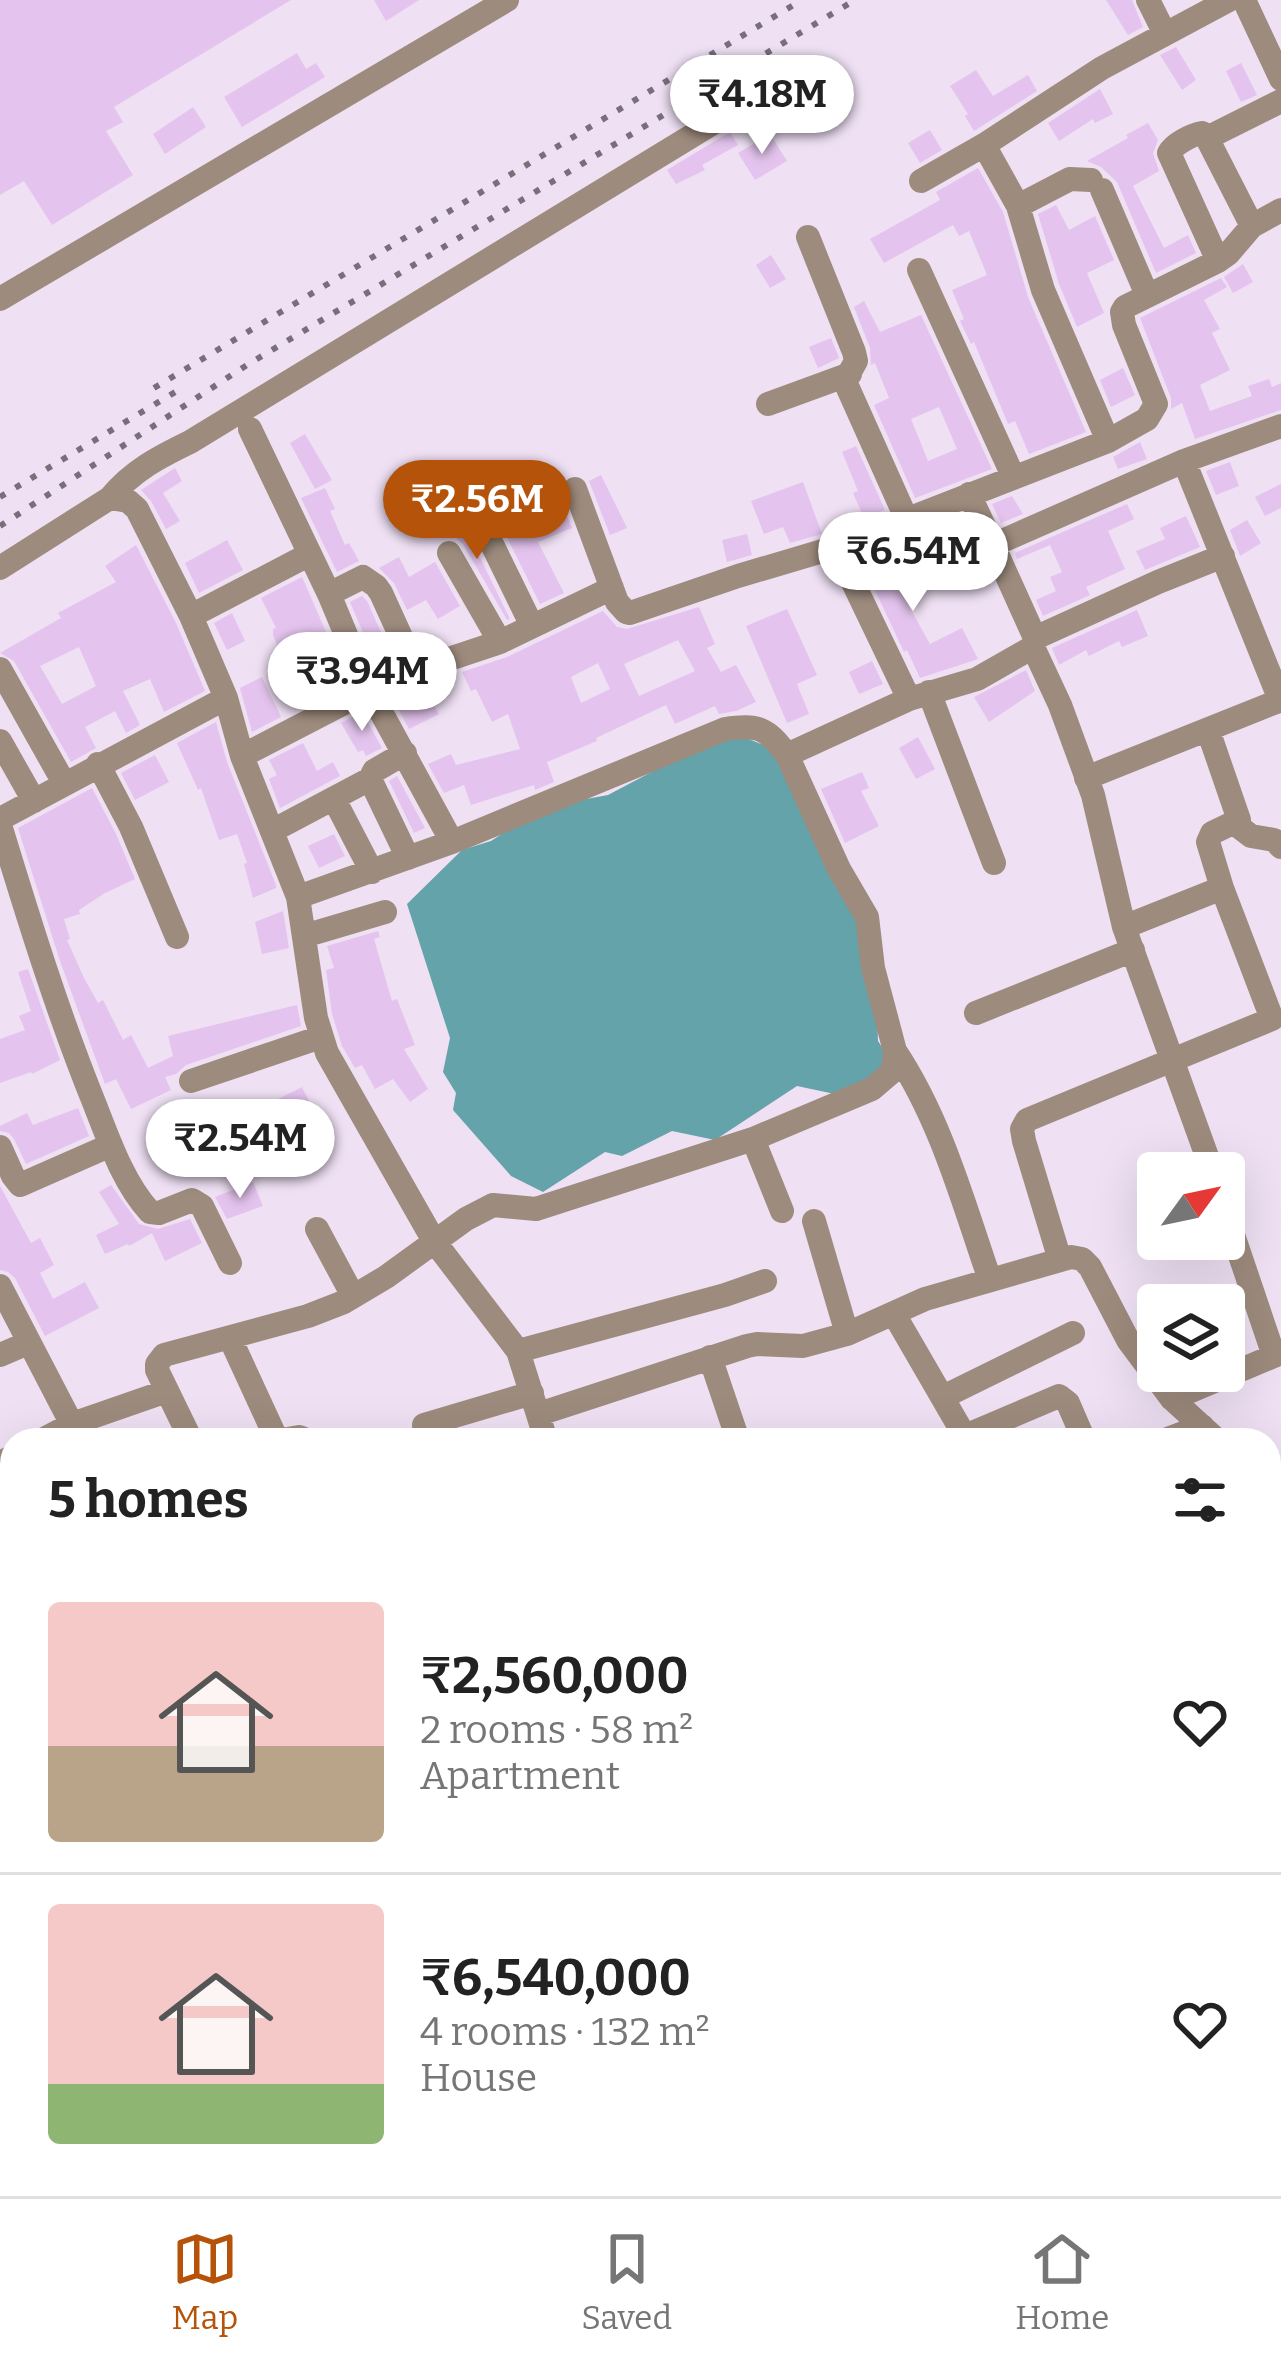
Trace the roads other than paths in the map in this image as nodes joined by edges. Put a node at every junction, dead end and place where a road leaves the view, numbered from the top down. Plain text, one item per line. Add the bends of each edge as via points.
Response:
1 (507, 0) edge
2 (1148, 0) edge
3 (1229, 0) edge
4 (1244, 0) edge
5 (1165, 34) junction
6 (1281, 79) edge
7 (754, 98) dead end
8 (1281, 101) edge
9 (1207, 138) junction
10 (984, 145) junction
11 (921, 181) dead end
12 (1018, 206) junction
13 (1281, 210) edge
14 (1252, 226) junction
15 (808, 237) dead end
16 (1218, 261) junction
17 (919, 270) dead end
18 (1148, 296) junction
19 (0, 299) edge
20 (850, 374) junction
21 (768, 404) dead end
22 (1281, 426) edge
23 (250, 429) dead end
24 (1108, 441) junction
25 (1184, 461) junction
26 (1013, 476) junction
27 (574, 489) dead end
28 (970, 494) junction
29 (110, 498) junction
30 (907, 520) junction
31 (486, 532) dead end
32 (993, 545) junction
33 (836, 548) junction
34 (449, 553) dead end
35 (310, 554) junction
36 (1223, 556) junction
37 (0, 568) edge
38 (612, 588) junction
39 (329, 594) junction
40 (191, 616) junction
41 (532, 626) junction
42 (500, 642) junction
43 (1034, 642) junction
44 (0, 669) edge
45 (416, 670) junction
46 (369, 690) junction
47 (919, 696) junction
48 (226, 698) junction
49 (1280, 700) edge
50 (1208, 730) junction
51 (0, 741) edge
52 (405, 753) junction
53 (787, 754) junction
54 (242, 756) junction
55 (98, 764) junction
56 (1086, 778) junction
57 (370, 779) junction
58 (64, 783) junction
59 (334, 799) junction
60 (34, 801) junction
61 (0, 822) edge
62 (1234, 824) junction
63 (272, 831) junction
64 (452, 842) junction
65 (1281, 848) edge
66 (408, 858) junction
67 (994, 863) dead end
68 (372, 872) junction
69 (1222, 888) junction
70 (298, 897) junction
71 (385, 913) dead end
72 (304, 936) junction
73 (176, 937) dead end
74 (1128, 938) junction
75 (976, 1013) dead end
76 (1276, 1017) edge
77 (321, 1037) junction
78 (895, 1051) junction
79 (1174, 1061) junction
80 (191, 1081) dead end
81 (754, 1139) junction
82 (111, 1144) junction
83 (0, 1147) edge
84 (1206, 1152) edge
85 (782, 1211) dead end
86 (814, 1221) dead end
87 (317, 1229) dead end
88 (434, 1240) junction
89 (1060, 1260) junction
90 (1243, 1260) edge
91 (230, 1263) dead end
92 (990, 1280) junction
93 (765, 1281) dead end
94 (0, 1286) edge
95 (353, 1296) junction
96 (894, 1314) junction
97 (1073, 1333) dead end
98 (848, 1334) junction
99 (230, 1337) junction
100 (28, 1342) junction
101 (518, 1351) junction
102 (0, 1355) edge
103 (1278, 1355) edge
104 (710, 1357) junction
105 (167, 1391) junction
106 (943, 1397) junction
107 (1172, 1399) junction
108 (536, 1404) junction
109 (424, 1425) dead end
110 (74, 1428) edge
111 (85, 1428) edge
112 (184, 1428) edge
113 (274, 1428) edge
114 (543, 1428) edge
115 (734, 1428) edge
116 (960, 1428) edge
117 (988, 1428) edge
118 (1079, 1428) edge
119 (1204, 1428) edge

1 - 19 street
2 - 5 street
3 - 5 street
4 - 6 street
5 - 10 street
7 - 29 street via 152,461
8 - 9 street
9 - 14 street
9 - 16 street via 1199,133 1169,153
10 - 11 street
10 - 12 street
12 - 18 street via 1070,179 1096,185
12 - 24 street via 1042,290
13 - 14 street
14 - 16 street
15 - 20 street via 854,352
16 - 18 street
17 - 26 street
18 - 24 street via 1122,317 1156,404 1147,419
20 - 21 street
20 - 30 street via 847,386
22 - 25 street
23 - 35 street
24 - 26 street
25 - 32 street
25 - 36 street
26 - 28 street
27 - 38 street
28 - 30 street
28 - 32 street
29 - 37 street
29 - 40 street via 137,508
30 - 33 street
31 - 41 street
32 - 43 street
33 - 38 street via 630,613
33 - 47 street
34 - 42 street
35 - 39 street
35 - 40 street
36 - 43 street
36 - 49 street
38 - 41 street
39 - 45 street via 363,577 376,586
39 - 46 street
40 - 48 street
41 - 42 street
42 - 45 street
43 - 47 street via 977,679
43 - 56 street
44 - 58 street
45 - 46 street
46 - 52 street
46 - 54 street
47 - 53 street
47 - 67 street
48 - 54 street
48 - 55 street
49 - 50 street
50 - 56 street
50 - 62 street via 1238,811
51 - 60 street
52 - 57 street
52 - 64 street
53 - 64 street via 760,729 725,729
53 - 78 street via 867,917
54 - 63 street
55 - 58 street
55 - 73 street
56 - 74 street
57 - 59 street
57 - 66 street
58 - 60 street
59 - 63 street
59 - 68 street
60 - 61 street
61 - 82 street via 57,1006
62 - 65 street
62 - 69 street via 1208,837
63 - 70 street
64 - 66 street
66 - 68 street
68 - 70 street
69 - 74 street
69 - 76 street
70 - 72 street
71 - 72 street
72 - 77 street
74 - 75 street
74 - 79 street
76 - 79 street
77 - 80 street
77 - 88 street
78 - 81 street via 893,1071 872,1089
78 - 92 street via 933,1116
79 - 84 street
79 - 89 street via 1027,1120 1022,1130
81 - 85 street
81 - 88 street via 536,1209 493,1205
82 - 83 street via 20,1185
82 - 91 street via 150,1212 192,1200 202,1206
86 - 98 street
87 - 95 street
88 - 95 street
88 - 101 street
89 - 92 street
89 - 107 street via 1090,1267 1128,1340
90 - 103 street
92 - 96 street
93 - 101 street
94 - 100 street
95 - 99 street
96 - 98 street
96 - 106 street
97 - 106 street
98 - 104 street
99 - 105 street via 160,1359
99 - 113 street
100 - 102 street
100 - 110 street
101 - 108 street
103 - 107 street
104 - 108 street
104 - 115 street
105 - 111 street
105 - 112 street
106 - 116 street
107 - 119 street
108 - 109 street
108 - 114 street
117 - 118 street via 1059,1396

